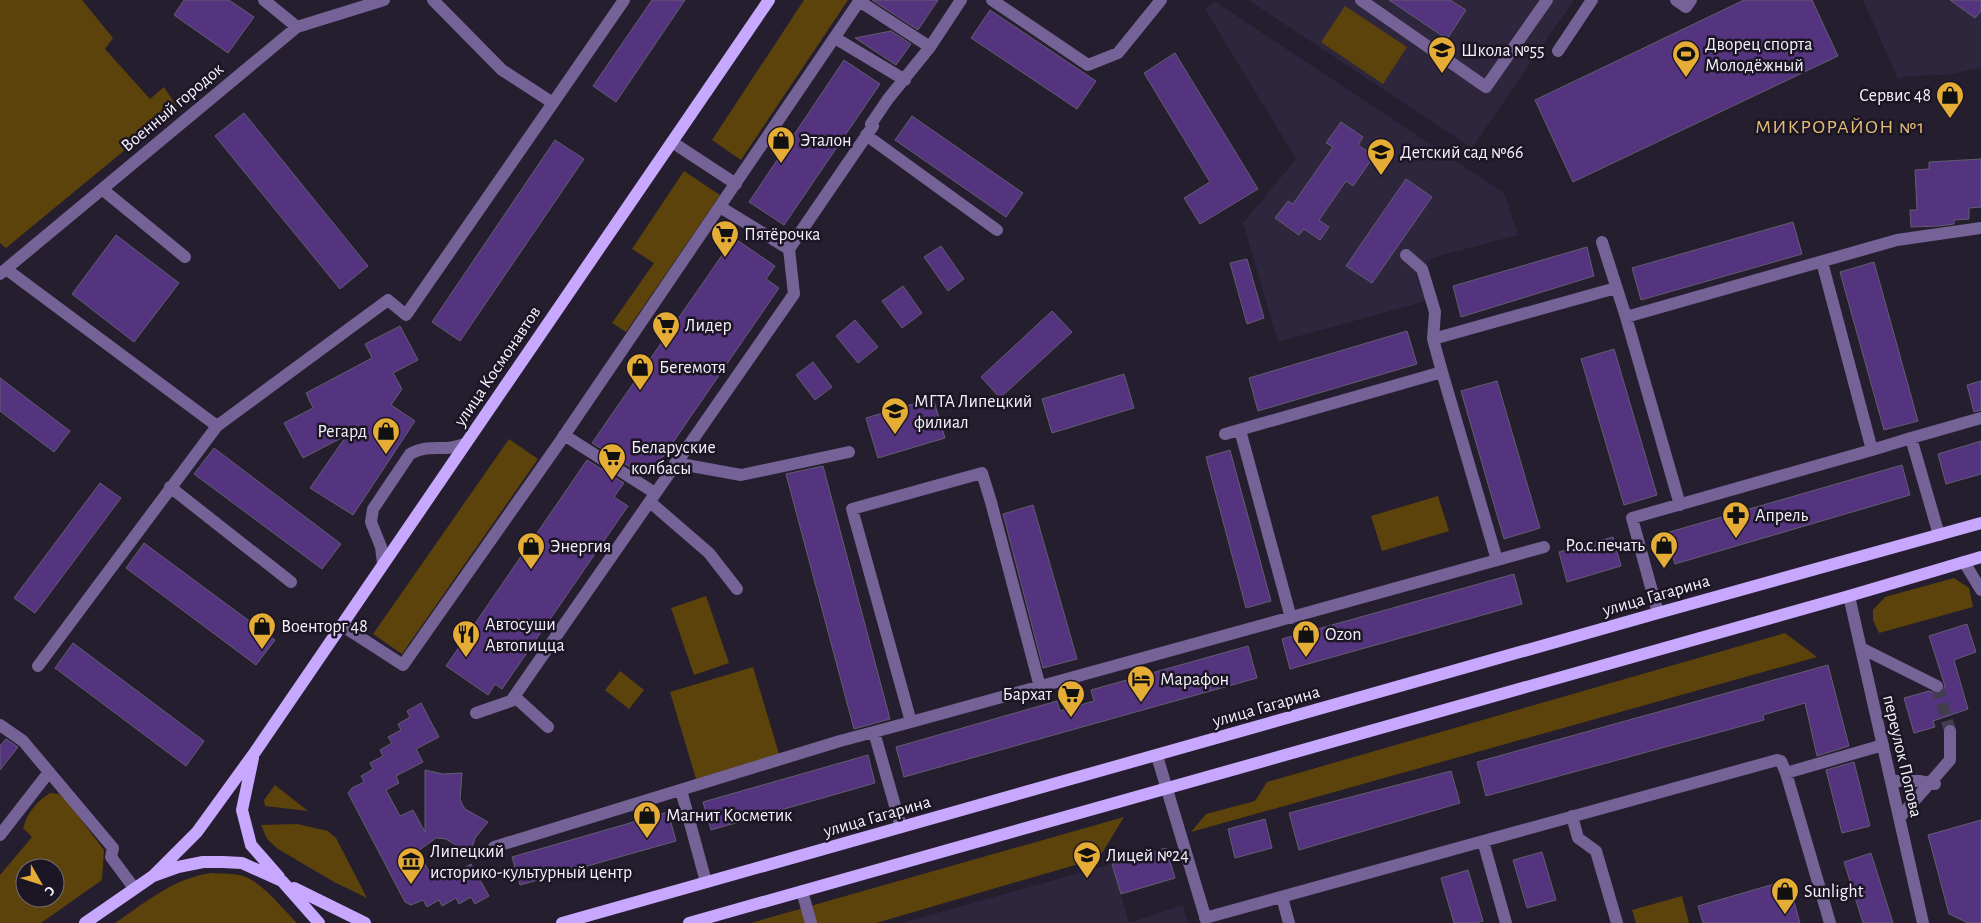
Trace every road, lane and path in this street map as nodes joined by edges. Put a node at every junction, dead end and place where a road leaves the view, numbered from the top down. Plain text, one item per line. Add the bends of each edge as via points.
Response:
1 (264, 0) edge
2 (384, 0) edge
3 (433, 0) edge
4 (624, 0) edge
5 (769, 0) edge
6 (859, 0) edge
7 (961, 0) edge
8 (992, 0) edge
9 (1161, 0) edge
10 (1361, 0) edge
11 (1547, 0) edge
12 (1592, 0) edge
13 (1676, 0) edge
14 (1691, 0) edge
15 (297, 27) junction
16 (835, 38) junction
17 (930, 47) junction
18 (1558, 51) dead end
19 (905, 80) junction
20 (554, 104) junction
21 (866, 135) junction
22 (672, 142) junction
23 (736, 184) junction
24 (102, 189) junction
25 (720, 207) junction
26 (1981, 228) edge
27 (997, 230) dead end
28 (1602, 242) dead end
29 (789, 248) junction
30 (1406, 255) dead end
31 (184, 257) dead end
32 (1822, 262) junction
33 (3, 271) edge
34 (1616, 288) junction
35 (1626, 317) junction
36 (1433, 339) junction
37 (1442, 372) junction
38 (1981, 418) edge
39 (217, 426) junction
40 (1240, 430) junction
41 (1225, 434) dead end
42 (564, 435) junction
43 (1911, 438) junction
44 (465, 444) junction
45 (1872, 450) junction
46 (849, 452) dead end
47 (675, 464) junction
48 (170, 487) junction
49 (653, 497) junction
50 (1680, 505) junction
51 (1981, 523) edge
52 (1939, 535) junction
53 (1544, 546) dead end
54 (1981, 557) edge
55 (1497, 560) junction
56 (1964, 562) junction
57 (383, 564) junction
58 (291, 582) dead end
59 (737, 589) dead end
60 (1981, 590) edge
61 (1849, 596) junction
62 (1658, 612) junction
63 (1291, 618) junction
64 (341, 625) junction
65 (1861, 648) junction
66 (38, 666) dead end
67 (1937, 686) dead end
68 (1040, 687) junction
69 (515, 696) junction
70 (476, 713) dead end
71 (911, 722) junction
72 (0, 726) edge
73 (548, 727) dead end
74 (1950, 731) tunnel mouth
75 (874, 732) junction
76 (1883, 745) junction
77 (254, 752) junction
78 (1157, 756) junction
79 (49, 772) junction
80 (1786, 773) junction
81 (1891, 781) junction
82 (1934, 784) junction
83 (1166, 789) junction
84 (681, 790) junction
85 (1572, 816) junction
86 (1900, 817) junction
87 (901, 827) junction
88 (0, 835) edge
89 (1483, 841) junction
90 (494, 847) dead end
91 (153, 876) junction
92 (706, 882) junction
93 (285, 883) junction
94 (134, 888) junction
95 (802, 891) junction
96 (1282, 897) junction
97 (1206, 920) edge
98 (1924, 922) edge
99 (86, 923) edge
100 (319, 923) edge
101 (365, 923) edge
102 (562, 923) edge
103 (689, 923) edge
104 (811, 923) edge
105 (1289, 923) edge
106 (1506, 923) edge
107 (1617, 923) edge
108 (1830, 923) edge

1 - 15 street
2 - 15 street, Военный городок
3 - 20 street via 502,70
4 - 20 street
5 - 22 main road, улица Космонавтов
6 - 16 street
6 - 17 street
7 - 17 street
8 - 9 street via 1088,65 1118,53
10 - 11 street via 1486,87
12 - 18 street
13 - 14 street via 1686,7
15 - 24 street, Военный городок
16 - 19 street
16 - 23 street
17 - 19 street
19 - 21 street via 888,99
20 - 39 street via 406,315 388,300
21 - 27 street
21 - 29 street
22 - 23 street
22 - 44 main road, улица Космонавтов
23 - 25 street
24 - 31 street
24 - 33 street, Военный городок
25 - 29 street
25 - 42 street
26 - 32 street via 1898,240
28 - 34 street
29 - 47 street via 794,294
30 - 36 street via 1422,270 1426,282 1435,312
32 - 35 street
32 - 45 street
33 - 39 street
34 - 35 street
34 - 36 street
35 - 50 street
36 - 37 street
37 - 40 street
37 - 55 street
38 - 43 street
39 - 48 street
40 - 41 street
40 - 63 street
42 - 49 street
42 - 64 street via 402,666
43 - 45 street
43 - 52 street
44 - 57 main road, улица Космонавтов
44 - 57 street via 418,450 410,454 373,509 371,522 381,547
45 - 50 street
46 - 47 street via 741,475
47 - 49 street
48 - 58 street
48 - 66 street
49 - 59 street via 709,553
49 - 69 street
50 - 62 street via 1632,518
51 - 52 main road, улица Гагарина
52 - 62 main road, улица Гагарина
53 - 55 street
54 - 56 main road
55 - 63 street
56 - 60 street
56 - 61 main road
57 - 64 main road, улица Космонавтов
61 - 65 street, переулок Попова
61 - 83 main road
62 - 78 main road, улица Гагарина
63 - 68 street
64 - 77 main road, улица Космонавтов
65 - 67 street
65 - 76 street, переулок Попова
68 - 71 street
68 - 71 street via 982,473 852,509
69 - 70 street via 511,701
69 - 73 street
71 - 75 street
72 - 79 street via 23,741
74 - 82 street via 1950,760
75 - 84 street
75 - 87 street
76 - 80 street
76 - 81 street, переулок Попова
77 - 91 main road, улица Космонавтов via 197,832
77 - 93 main road, улица Космонавтов via 242,810 251,845
78 - 83 street
78 - 87 main road, улица Гагарина
79 - 88 street
79 - 94 street via 113,848 111,857
80 - 85 street via 1784,765 1777,760
80 - 108 street
81 - 82 street
81 - 86 street, переулок Попова
82 - 86 street
83 - 95 main road
83 - 97 street
84 - 90 street
84 - 92 street
85 - 89 street
85 - 107 street via 1578,838 1596,851
86 - 98 street, переулок Попова
87 - 92 main road, улица Гагарина
89 - 96 street
89 - 106 street
91 - 93 main road via 202,862 242,863
91 - 94 main road
92 - 102 main road, улица Гагарина
93 - 100 main road, улица Космонавтов
93 - 101 main road
94 - 99 main road
95 - 103 main road
95 - 104 street
96 - 97 street
96 - 105 street

